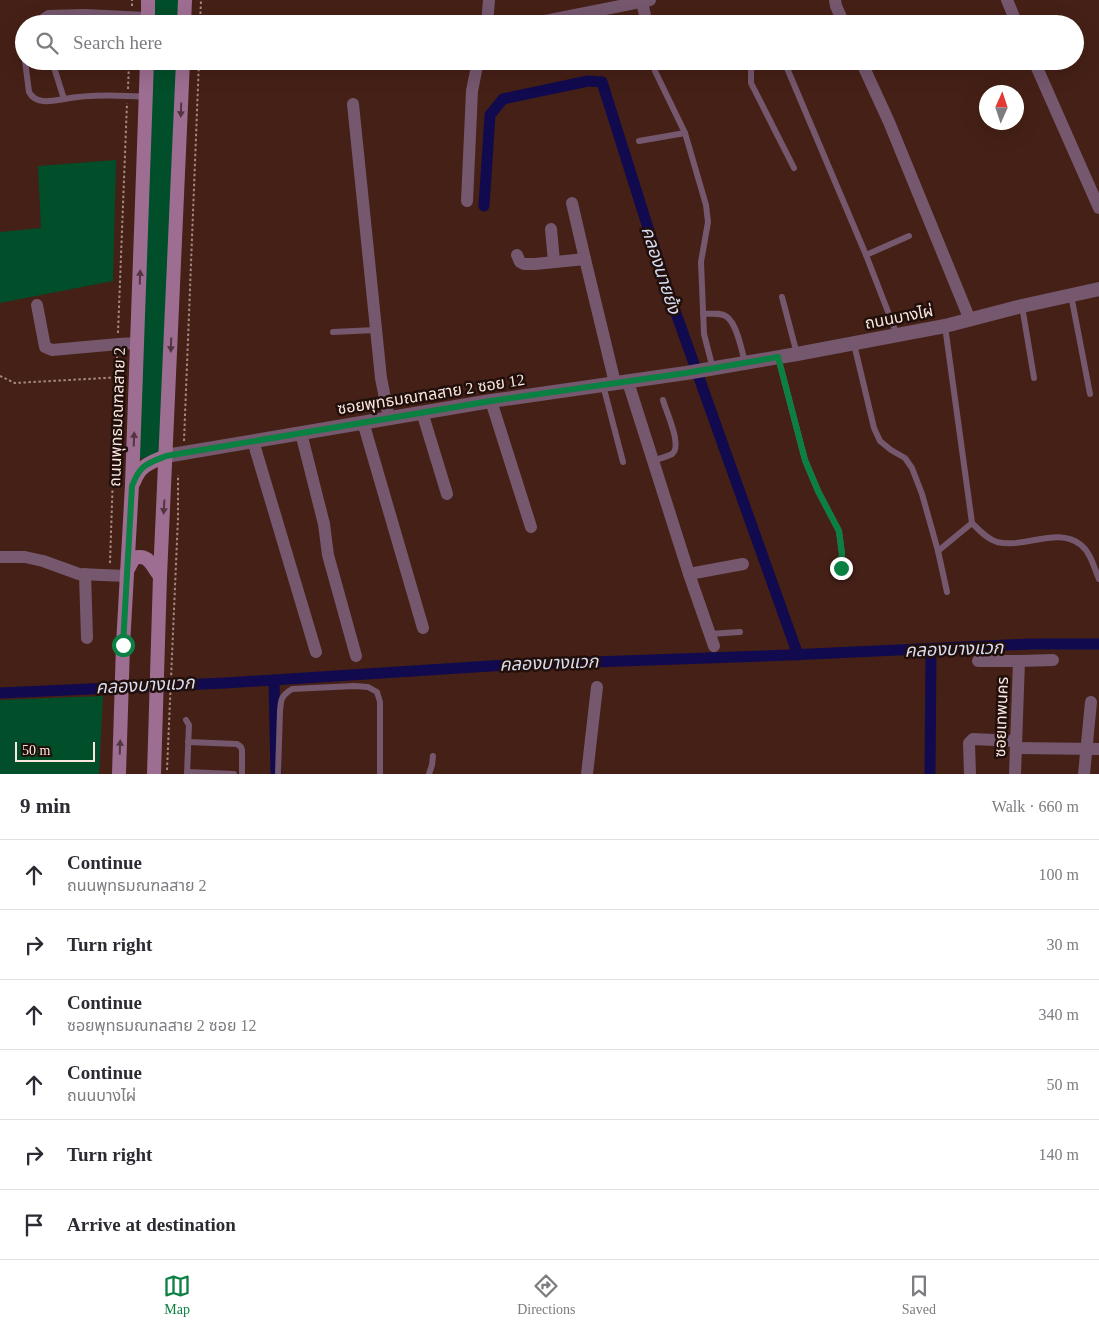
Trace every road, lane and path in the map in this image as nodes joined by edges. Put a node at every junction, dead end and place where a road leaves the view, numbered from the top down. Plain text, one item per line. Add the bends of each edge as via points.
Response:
1 (148, 0) edge
2 (186, 0) edge
3 (201, 0) edge
4 (490, 0) edge
5 (835, 0) edge
6 (1007, 0) edge
7 (646, 1) edge
8 (44, 15) edge
9 (87, 15) edge
10 (148, 15) edge
11 (185, 15) edge
12 (200, 15) edge
13 (488, 15) edge
14 (575, 15) edge
15 (647, 15) edge
16 (840, 15) edge
17 (1013, 15) edge
18 (26, 70) edge
19 (55, 70) edge
20 (147, 70) edge
21 (183, 70) edge
22 (199, 70) edge
23 (476, 70) edge
24 (751, 70) edge
25 (788, 70) edge
26 (865, 70) edge
27 (1038, 70) edge
28 (655, 71) dead end
29 (146, 97) junction
30 (64, 99) junction
31 (353, 104) dead end
32 (684, 133) junction
33 (639, 141) dead end
34 (794, 168) dead end
35 (467, 201) dead end
36 (572, 204) dead end
37 (1099, 208) edge
38 (551, 229) dead end
39 (909, 236) dead end
40 (866, 254) junction
41 (517, 255) dead end
42 (584, 259) junction
43 (554, 262) junction
44 (1099, 289) edge
45 (1071, 294) junction
46 (782, 297) dead end
47 (37, 305) dead end
48 (1022, 306) junction
49 (703, 314) junction
50 (970, 320) junction
51 (945, 326) junction
52 (376, 330) junction
53 (333, 332) dead end
54 (897, 335) junction
55 (137, 343) junction
56 (854, 344) junction
57 (797, 354) junction
58 (778, 357) junction
59 (745, 363) junction
60 (708, 370) junction
61 (0, 376) edge
62 (136, 376) junction
63 (1034, 378) dead end
64 (616, 383) junction
65 (1090, 394) dead end
66 (662, 400) dead end
67 (491, 401) junction
68 (422, 412) junction
69 (389, 418) junction
70 (363, 422) junction
71 (301, 432) junction
72 (184, 439) dead end
73 (254, 441) junction
74 (166, 456) junction
75 (653, 461) junction
76 (623, 462) dead end
77 (178, 469) dead end
78 (132, 486) junction
79 (448, 494) dead end
80 (972, 524) junction
81 (532, 527) dead end
82 (938, 551) junction
83 (0, 557) edge
84 (743, 564) dead end
85 (841, 568) dead end
86 (85, 574) junction
87 (127, 574) junction
88 (689, 574) junction
89 (160, 576) junction
90 (1099, 579) edge
91 (947, 592) dead end
92 (423, 628) dead end
93 (740, 632) dead end
94 (710, 634) junction
95 (87, 638) dead end
96 (165, 646) junction
97 (714, 646) dead end
98 (316, 652) dead end
99 (356, 656) dead end
100 (1053, 660) dead end
101 (978, 661) dead end
102 (1019, 661) junction
103 (597, 687) dead end
104 (1091, 702) dead end
105 (186, 720) dead end
106 (163, 724) junction
107 (188, 742) junction
108 (1016, 744) junction
109 (1093, 749) edge
110 (433, 756) dead end
111 (187, 773) edge
112 (119, 774) edge
113 (154, 774) edge
114 (167, 774) edge
115 (234, 774) edge
116 (242, 774) edge
117 (278, 774) edge
118 (380, 774) edge
119 (429, 774) edge
120 (587, 774) edge
121 (970, 774) edge
122 (1015, 774) edge
123 (1084, 774) edge

1 - 10 main road
2 - 11 main road
3 - 12 path
4 - 13 street
5 - 16 street
6 - 17 street
7 - 14 street
7 - 15 street
8 - 9 lane
18 - 30 lane via 31,95 44,101
19 - 30 lane
20 - 29 main road, ถนนพุทธมณฑลสาย 2
21 -> 74 main road
22 - 72 path
23 - 35 street via 472,91
24 - 34 lane via 751,83
25 - 40 lane
26 - 50 street
27 - 37 street
28 - 32 lane
29 - 30 lane
55 -> 29 main road, ถนนพุทธมณฑลสาย 2
31 - 52 street
32 - 33 lane
32 - 49 lane via 708,222 701,262
36 - 42 street
38 - 43 street
39 - 40 lane
40 - 54 lane
41 - 43 street via 524,264
42 - 43 street
42 - 64 street
44 - 45 street, ถนนบางไผ่
45 - 48 street, ถนนบางไผ่
45 - 65 lane
46 - 57 lane
47 - 55 street via 45,347 52,350
48 - 50 street, ถนนบางไผ่
48 - 63 lane
49 - 59 lane via 728,317
49 - 60 lane
50 - 51 street, ถนนบางไผ่
51 - 54 street, ถนนบางไผ่
51 - 80 lane
52 - 53 lane
52 - 69 street via 380,378
54 - 56 street, ถนนบางไผ่
55 - 62 main road, ถนนพุทธมณฑลสาย 2
56 - 57 street, ถนนบางไผ่
56 - 82 lane via 874,428 880,441 905,458 912,468
57 - 58 street, ถนนบางไผ่
58 - 59 street, ถนนบางไผ่
58 - 85 lane via 805,460 839,531
59 - 60 street, ถนนบางไผ่
60 - 64 street, ซอยพุทธมณฑลสาย 2 ซอย 12
61 - 62 path via 15,383
78 -> 62 main road, ถนนพุทธมณฑลสาย 2
64 - 67 street, ซอยพุทธมณฑลสาย 2 ซอย 12
64 - 75 street
64 - 76 lane
66 - 75 lane via 676,448
67 - 68 street, ซอยพุทธมณฑลสาย 2 ซอย 12
67 - 81 street
68 - 69 street, ซอยพุทธมณฑลสาย 2 ซอย 12
68 - 79 street
69 - 70 street, ซอยพุทธมณฑลสาย 2 ซอย 12
70 - 71 street, ซอยพุทธมณฑลสาย 2 ซอย 12
70 - 92 street
71 - 73 street, ซอยพุทธมณฑลสาย 2 ซอย 12
71 - 99 street via 324,524 328,555
73 - 74 street, ซอยพุทธมณฑลสาย 2 ซอย 12
73 - 98 street
74 - 78 main road via 143,467
74 -> 89 main road
75 - 88 street
77 - 96 path via 178,518
78 - 87 main road, ถนนพุทธมณฑลสาย 2
80 - 82 lane
80 - 90 lane via 997,542 1017,544 1056,537 1070,539 1081,544 1088,553
82 - 91 lane
83 - 86 street via 24,557
84 - 88 street
86 - 87 street
86 - 95 street
87 - 89 main road via 134,558 139,556 149,560
112 -> 87 main road, ถนนพุทธมณฑลสาย 2
88 - 94 street
89 - 96 main road
93 - 94 lane
94 - 97 street
96 - 106 main road
96 - 106 path
100 - 102 street
101 - 102 street
102 - 108 street, ซอยเทพนคร
103 - 120 street
104 - 109 street
105 - 107 lane via 189,725
106 - 113 main road
106 - 114 path
107 - 111 lane
107 - 116 lane via 237,744 242,750
108 - 109 street
108 - 121 street via 973,739 969,743
108 - 122 street, ซอยเทพนคร
109 - 123 street
110 - 119 lane
111 - 115 lane
117 - 118 lane via 280,702 283,695 292,689 354,686 368,687 377,692 380,702

